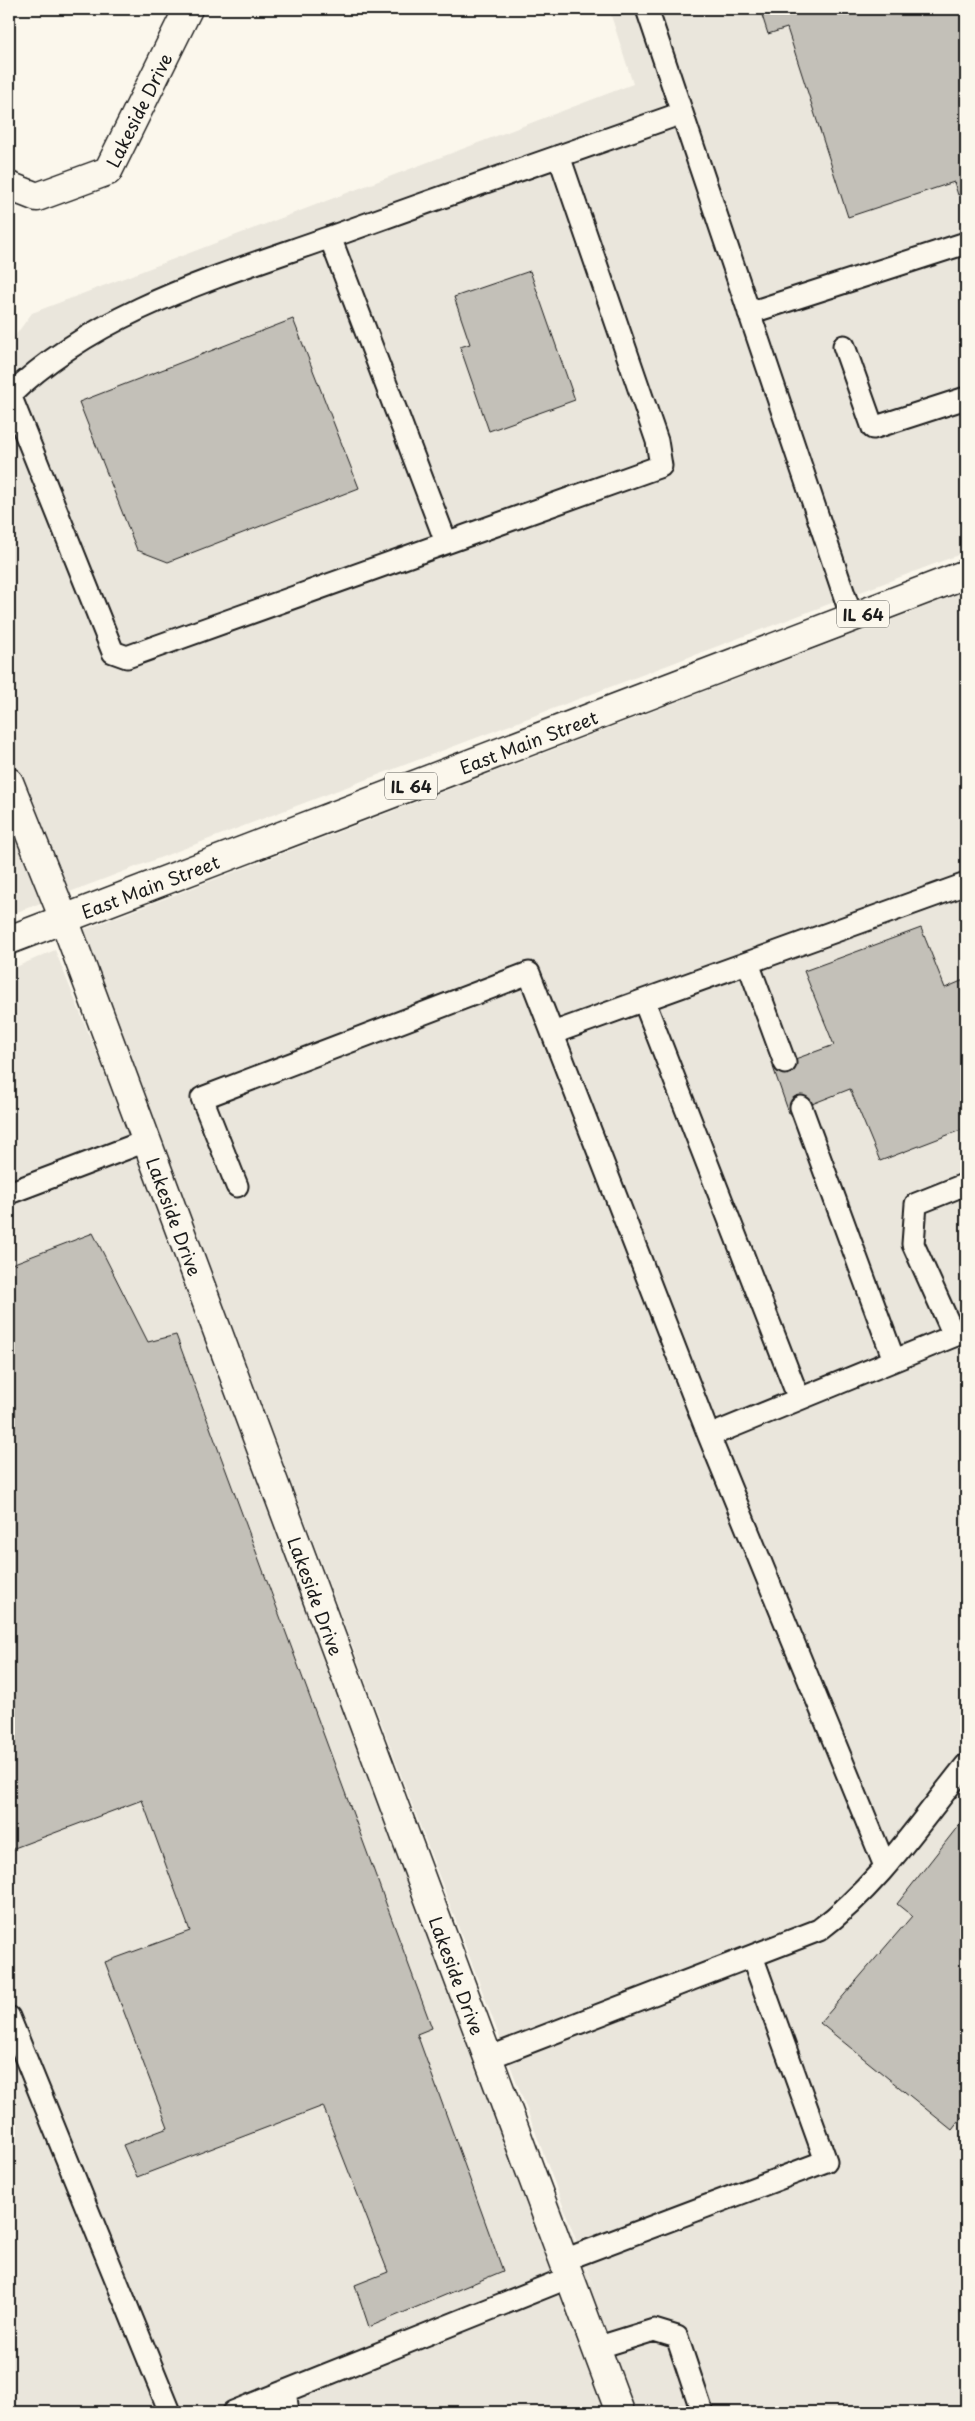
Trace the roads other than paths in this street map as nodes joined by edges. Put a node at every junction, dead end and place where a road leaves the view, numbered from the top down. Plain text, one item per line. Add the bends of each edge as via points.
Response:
1 (188, 9) edge
2 (647, 9) edge
3 (682, 113) junction
4 (559, 156) junction
5 (9, 186) edge
6 (330, 237) junction
7 (966, 243) edge
8 (749, 313) junction
9 (844, 346) dead end
10 (10, 395) edge
11 (966, 398) edge
12 (446, 542) junction
13 (966, 574) edge
14 (852, 618) junction
15 (9, 782) edge
16 (966, 884) edge
17 (64, 919) junction
18 (9, 941) edge
19 (748, 963) junction
20 (644, 1001) junction
21 (553, 1034) junction
22 (785, 1063) dead end
23 (801, 1107) dead end
24 (146, 1141) junction
25 (966, 1184) edge
26 (238, 1186) dead end
27 (9, 1193) edge
28 (960, 1333) edge
29 (894, 1360) junction
30 (799, 1399) junction
31 (709, 1436) junction
32 (966, 1765) edge
33 (885, 1866) junction
34 (752, 1956) junction
35 (9, 2017) edge
36 (488, 2058) junction
37 (567, 2268) junction
38 (596, 2348) junction
39 (284, 2391) junction
40 (170, 2412) edge
41 (233, 2412) edge
42 (288, 2412) edge
43 (620, 2412) edge
44 (702, 2412) edge

1 - 5 street, Lakeside Drive via 108,171 37,197
2 - 3 lane
3 - 4 lane
3 - 8 lane
4 - 6 lane
4 - 12 lane via 656,441 661,466
6 - 10 lane via 115,319 63,352
6 - 12 lane
7 - 8 lane
8 - 14 lane
9 - 11 lane via 873,428
10 - 12 lane via 113,652 127,657
13 - 14 street, East Main Street / IL 64
14 - 17 street, East Main Street / IL 64
15 - 17 street, Lakeside Drive
16 - 19 lane
17 - 18 street, East Main Street / IL 64
17 - 24 street, Lakeside Drive
19 - 20 lane
19 - 22 lane
20 - 21 lane
20 - 30 lane
21 - 26 lane via 530,973 202,1098
21 - 31 lane
23 - 29 lane
24 - 27 lane
24 - 36 street, Lakeside Drive
25 - 28 lane via 916,1204 913,1244
28 - 29 lane
29 - 30 lane
30 - 31 lane
31 - 33 lane
32 - 33 lane
33 - 34 lane via 846,1910 819,1930
34 - 36 lane
34 - 37 lane via 826,2161
35 - 40 lane
36 - 37 street, Lakeside Drive
37 - 38 street, Lakeside Drive
37 - 39 lane
38 - 43 street, Lakeside Drive
38 - 44 lane via 654,2330 677,2337
39 - 41 lane
39 - 42 lane

